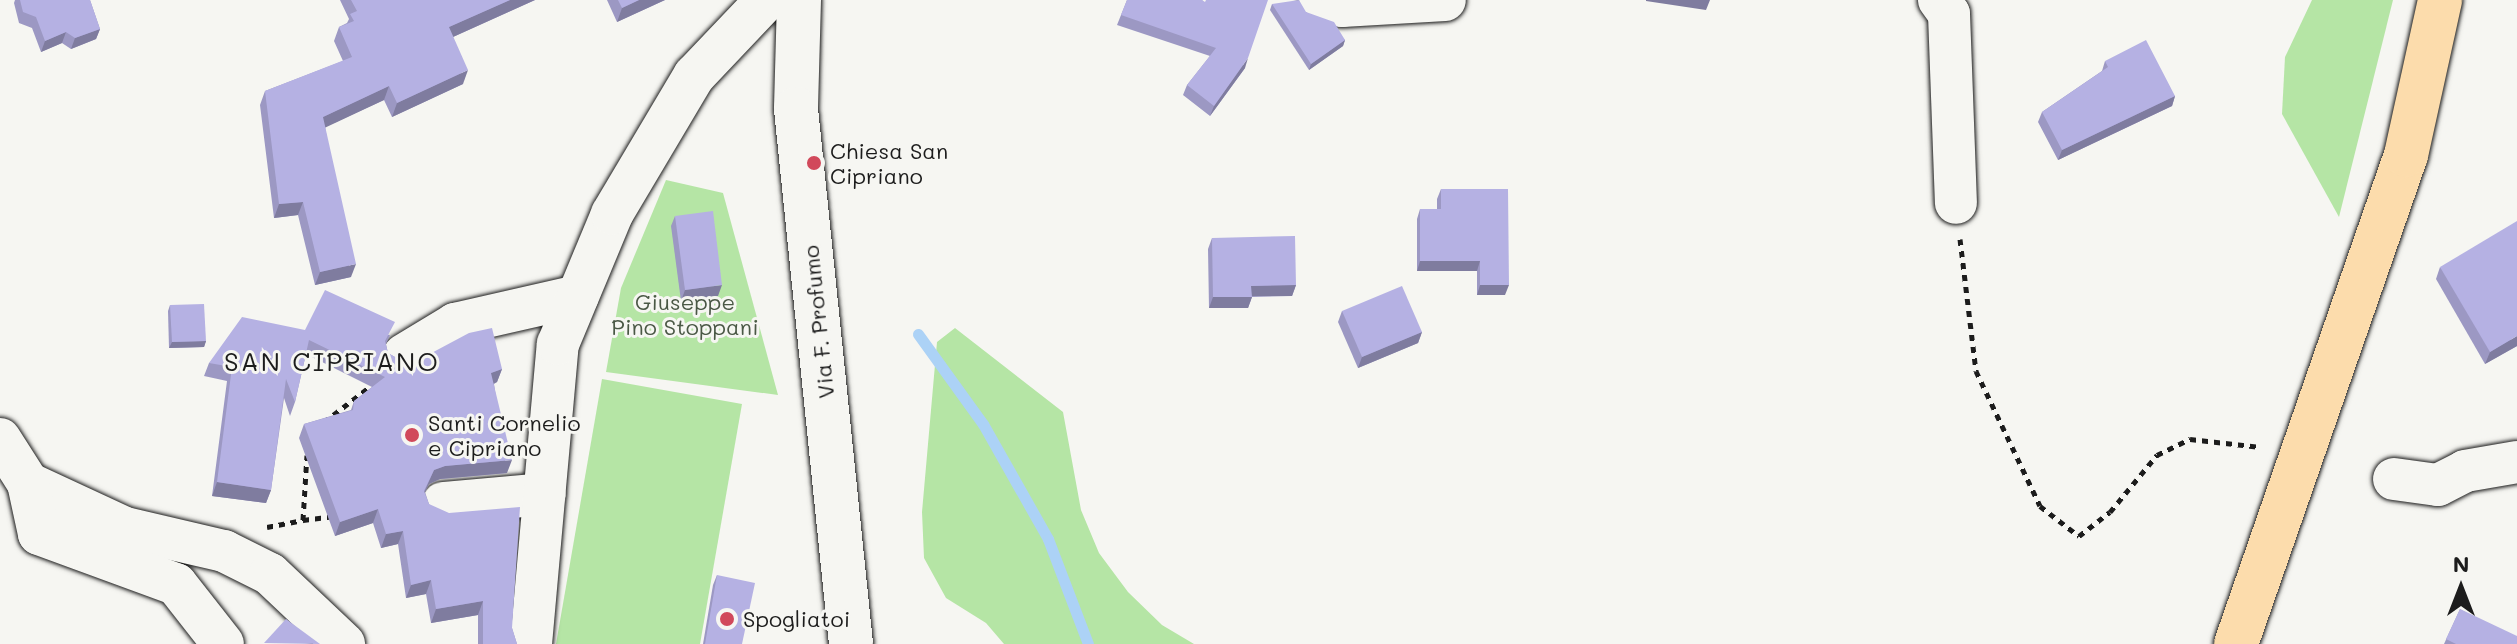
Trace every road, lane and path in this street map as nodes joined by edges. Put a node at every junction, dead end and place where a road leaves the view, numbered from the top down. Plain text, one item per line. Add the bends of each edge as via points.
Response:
1 (766, 0) edge
2 (799, 0) edge
3 (1320, 0) edge
4 (1445, 0) edge
5 (1939, 0) edge
6 (2440, 0) edge
7 (1956, 203) joint
8 (578, 296) junction
9 (404, 355) joint
10 (321, 428) edge
11 (0, 439) edge
12 (2267, 447) dead end
13 (307, 449) edge
14 (2517, 462) edge
15 (2394, 479) dead end
16 (28, 483) junction
17 (545, 494) junction
18 (443, 503) dead end
19 (329, 517) edge
20 (303, 520) junction
21 (224, 551) junction
22 (223, 644) edge
23 (344, 644) edge
24 (531, 644) edge
25 (851, 644) edge
26 (2236, 644) edge

1 - 8 street via 694,76 612,214
2 - 25 street, Via F. Profumo via 796,109
3 - 4 street via 1342,6
5 - 7 street via 1949,14
6 - 26 highway, bridge via 2406,155
7 - 12 path via 1976,371 2040,506 2079,536 2110,512 2157,455 2190,439
8 - 9 street via 455,324
8 - 17 street via 558,344
9 - 10 path
11 - 16 street
13 - 20 path
14 - 15 street via 2465,471 2438,485
16 - 21 street via 125,528
16 - 22 street via 39,534 176,584
17 - 18 street
17 - 24 street
19 - 20 path
20 - 21 path via 225,533
21 - 23 street via 270,574

